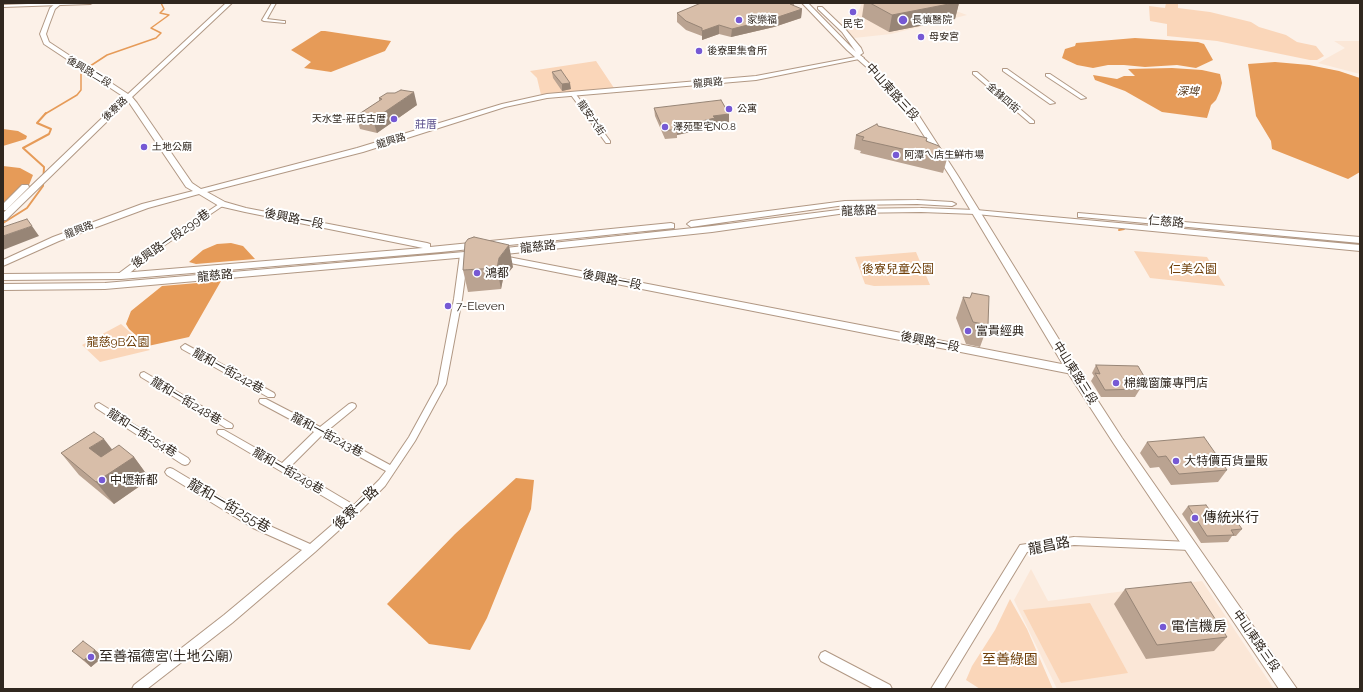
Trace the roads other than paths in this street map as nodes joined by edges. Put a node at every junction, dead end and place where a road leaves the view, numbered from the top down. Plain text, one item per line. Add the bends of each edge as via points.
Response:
1 (59, 3) edge
2 (90, 3) edge
3 (222, 3) edge
4 (229, 3) edge
5 (274, 3) edge
6 (805, 3) edge
7 (815, 3) edge
8 (3, 6) edge
9 (283, 22) dead end
10 (861, 58) junction
11 (1005, 70) dead end
12 (975, 74) dead end
13 (1048, 76) dead end
14 (573, 94) junction
15 (125, 95) junction
16 (1083, 98) dead end
17 (1052, 103) dead end
18 (1032, 122) dead end
19 (608, 142) dead end
20 (171, 158) joint
21 (200, 192) junction
22 (222, 204) junction
23 (3, 208) edge
24 (802, 208) junction
25 (973, 208) junction
26 (806, 216) junction
27 (3, 218) edge
28 (1110, 221) junction
29 (1360, 240) edge
30 (1360, 248) edge
31 (441, 249) junction
32 (464, 255) junction
33 (3, 263) edge
34 (121, 276) junction
35 (3, 277) edge
36 (3, 287) edge
37 (185, 347) dead end
38 (1072, 370) junction
39 (144, 375) dead end
40 (271, 395) dead end
41 (263, 400) dead end
42 (98, 406) dead end
43 (352, 406) dead end
44 (225, 429) joint
45 (320, 432) junction
46 (185, 461) dead end
47 (283, 468) junction
48 (392, 470) junction
49 (170, 472) dead end
50 (355, 510) junction
51 (1190, 546) junction
52 (311, 548) junction
53 (825, 658) dead end
54 (138, 689) edge
55 (886, 689) edge
56 (937, 689) edge
57 (1289, 689) edge

1 - 2 street
1 - 8 street
1 - 15 street, 後興路二段 via 53,8 43,34 46,43
3 - 15 street, 後寮路
4 - 15 street, 後寮路
5 - 9 street via 264,20
6 - 10 main road
7 - 10 main road via 854,43
10 - 14 street, 龍興路 via 756,78
10 - 25 main road, 中山東路三段 via 913,113
11 - 17 street
12 - 18 street, 金鋒四街
13 - 16 street
14 - 19 street, 龍安六街
14 - 21 street, 龍興路 via 547,96 504,106 360,150
15 - 20 street, 後興路二段 via 135,104
15 - 23 street, 後寮路
15 - 27 street, 後寮路
20 - 21 street, 後興路一段 via 189,185
21 - 22 street, 後興路一段
21 - 33 street, 龍興路 via 145,206 96,223
22 - 31 street, 後興路一段
22 - 34 street, 後興路一段299巷 via 151,252
24 - 25 street, 龍慈路 via 845,203 917,202
24 - 26 street
24 - 31 street, 龍慈路 via 695,224
25 - 26 street, 龍慈路 via 846,211
25 - 28 street, 仁慈路
25 - 38 main road, 中山東路三段
26 - 32 street, 龍慈路 via 712,229
28 - 29 street, 仁慈路
28 - 30 street, 仁慈路
31 - 32 street, 後興路一段
31 - 34 street, 龍慈路
32 - 36 street, 龍慈路 via 105,286
32 - 38 street, 後興路一段 via 499,258
32 - 48 street, 後寮一路 via 442,384
34 - 35 street, 龍慈路
37 - 40 street, 龍和一街242巷
38 - 51 main road, 中山東路三段
39 - 44 street, 龍和一街248巷
41 - 45 street, 龍和一街243巷
42 - 46 street, 龍和一街254巷
43 - 45 street
44 - 47 street, 龍和一街249巷
45 - 47 street
45 - 48 street, 龍和一街243巷
47 - 50 street, 龍和一街249巷
48 - 50 street, 後寮一路
49 - 52 street, 龍和一街255巷 via 257,525
50 - 52 street, 後寮一路
51 - 56 street, 龍昌路 via 1074,541 1024,548
51 - 57 main road, 中山東路三段
52 - 54 street, 後寮一路 via 228,619
53 - 55 street

